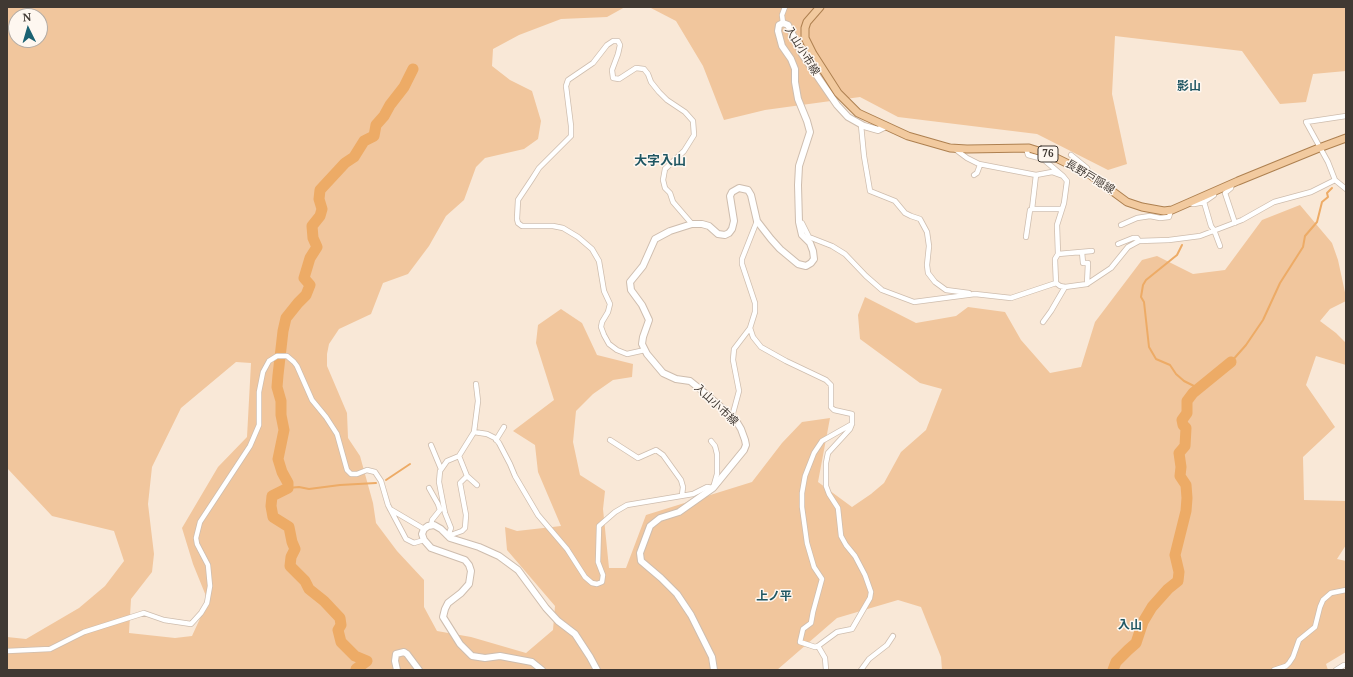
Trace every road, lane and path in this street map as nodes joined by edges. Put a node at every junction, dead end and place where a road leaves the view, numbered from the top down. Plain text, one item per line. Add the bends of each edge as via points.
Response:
1 (785, 7) edge
2 (820, 7) edge
3 (783, 23) junction
4 (1346, 116) edge
5 (861, 125) junction
6 (886, 126) junction
7 (1346, 138) edge
8 (1026, 148) junction
9 (1319, 148) junction
10 (955, 149) junction
11 (1071, 155) dead end
12 (980, 165) junction
13 (1089, 174) junction
14 (974, 175) dead end
15 (1036, 175) junction
16 (1063, 176) junction
17 (1335, 180) junction
18 (1232, 184) junction
19 (1346, 189) edge
20 (1214, 193) junction
21 (1225, 193) junction
22 (1204, 202) junction
23 (1190, 203) junction
24 (1032, 209) junction
25 (1061, 209) junction
26 (1171, 210) junction
27 (757, 221) junction
28 (799, 222) junction
29 (1235, 223) junction
30 (692, 224) junction
31 (1122, 225) dead end
32 (1214, 230) junction
33 (1026, 237) dead end
34 (1139, 241) junction
35 (1118, 244) dead end
36 (1220, 246) dead end
37 (1092, 251) dead end
38 (1082, 252) junction
39 (1058, 254) junction
40 (1056, 282) junction
41 (1087, 284) junction
42 (1065, 287) junction
43 (975, 294) junction
44 (1043, 322) dead end
45 (750, 328) junction
46 (645, 350) junction
47 (476, 384) dead end
48 (732, 418) junction
49 (852, 424) junction
50 (504, 427) dead end
51 (474, 432) junction
52 (496, 440) junction
53 (610, 440) dead end
54 (711, 441) dead end
55 (431, 445) dead end
56 (459, 456) junction
57 (441, 469) junction
58 (467, 476) junction
59 (477, 485) dead end
60 (429, 488) dead end
61 (713, 488) junction
62 (682, 495) junction
63 (390, 509) junction
64 (431, 526) junction
65 (424, 529) junction
66 (448, 536) junction
67 (424, 540) junction
68 (1346, 590) edge
69 (894, 636) dead end
70 (818, 646) junction
71 (7, 651) edge
72 (1346, 665) edge
73 (397, 670) edge
74 (419, 670) edge
75 (542, 670) edge
76 (597, 670) edge
77 (714, 670) edge
78 (826, 670) edge
79 (861, 670) edge
80 (1274, 670) edge
81 (1336, 670) edge

1 - 3 street
2 - 6 main road, 長野戸隠線 / 76 via 808,19 805,28 808,46 842,98 858,113
3 - 5 main road, 入山小市線 via 788,25 802,54 837,105 848,118
3 - 28 main road, 入山小市線 via 779,25 778,31 782,46 795,69 798,99 810,132 799,166
4 - 9 street via 1306,122
5 - 6 main road, 入山小市線 via 878,130
5 - 43 street via 870,191 896,201 905,213 920,219 927,232 928,273 935,282 946,290
6 - 10 main road, 長野戸隠線 / 76 via 921,141
7 - 9 main road, 長野戸隠線 / 76
8 - 10 main road, 長野戸隠線 / 76
8 - 13 main road, 長野戸隠線 / 76 via 1048,154
8 - 16 street via 1028,155 1042,159
9 - 17 street
9 - 18 main road, 長野戸隠線 / 76
10 - 12 street
11 - 13 street via 1087,168
12 - 14 street via 978,173
12 - 15 street
13 - 26 main road, 長野戸隠線 / 76 via 1127,202 1156,210
15 - 16 street via 1052,172
15 - 24 street
16 - 25 street via 1067,186
17 - 19 street
17 - 29 street via 1311,192 1274,202
18 - 20 main road, 長野戸隠線 / 76
18 - 21 street
20 - 21 street
20 - 22 street
20 - 23 main road, 長野戸隠線 / 76
21 - 29 street
22 - 23 street
22 - 32 street
23 - 26 main road, 長野戸隠線 / 76
24 - 25 street
24 - 33 street
25 - 39 street via 1057,225
26 - 31 street via 1169,217 1137,218
27 - 28 main road, 入山小市線 via 780,249 798,264 806,266 814,259 813,250 802,235
27 - 30 main road, 入山小市線 via 751,195 748,190 739,188 730,196 734,221 729,232 725,235 718,234 709,226
27 - 45 street via 742,259 755,303
28 - 43 street via 802,222 809,237 845,254 882,290 914,302
29 - 32 street
30 - 46 main road, 入山小市線 via 655,239 644,266 630,282 631,290 649,320 642,344
30 - 46 street via 673,202 663,180 665,169 684,151 694,135 693,122 685,112 662,96 644,69 636,68 622,78 613,78 612,70 620,46 618,41 613,41 593,63 568,80 566,86 571,136 540,168 518,200 517,219 522,226 553,226 567,229 592,249 599,261 604,291 610,304 601,327 604,335 609,344 627,354
32 - 34 street via 1200,236
32 - 36 street
34 - 35 street via 1133,238
34 - 41 street via 1128,247 1111,268
37 - 38 street
38 - 39 street
38 - 41 street via 1083,262 1088,263
39 - 40 street via 1055,259
40 - 42 street
40 - 43 street via 1011,298
41 - 42 street
42 - 44 street
45 - 48 street via 735,346 733,354 739,391
45 - 49 street via 761,347 826,380 831,385 831,407 852,414
46 - 48 main road, 入山小市線 via 663,373 676,379 690,381
47 - 51 street via 478,401
48 - 61 main road, 入山小市線 via 741,429 746,445
49 - 70 street via 822,441 805,476 802,493 807,543 814,567 822,579 812,623 803,630 800,642 814,648
49 - 70 street via 828,453 826,486 838,508 841,536 855,556 871,592 852,630 837,632
50 - 52 street
51 - 52 street via 487,434
51 - 56 street
52 - 62 street via 538,516 592,583 602,582 603,575 598,562 599,526 627,505
53 - 62 street via 638,458 656,450 663,455 682,480
54 - 61 street via 717,454 717,474
55 - 57 street
56 - 57 street via 447,461
56 - 58 street
57 - 66 street via 439,482 445,513 451,528
58 - 59 street
58 - 66 street via 460,483 466,515 465,528
60 - 64 street via 440,510 432,520
61 - 62 street via 707,487 693,494
61 - 77 main road, 入山小市線 via 679,512 660,518 650,526 640,553 641,561 677,594 691,615 712,658
63 - 65 street
63 - 67 street via 406,539 414,543
63 - 71 street via 381,480 375,472 367,470 351,474 347,470 338,434 312,400 297,366 287,356 278,356 269,361 263,372 259,425 250,446 199,527 197,544 208,565 210,586 207,603 191,624 164,620 144,613 84,632 50,649
64 - 65 main road
64 - 66 main road via 441,529
65 - 67 main road
66 - 76 main road via 499,556 518,570 546,608 575,634
67 - 75 main road via 431,548 465,560 471,571 470,584 448,603 443,617 460,644 472,656 500,656 532,662
68 - 80 street via 1334,592 1325,598 1320,607 1316,628 1299,640 1293,657 1286,666
69 - 79 street via 887,645 868,659
70 - 78 street via 825,658
72 - 81 street
73 - 74 main road via 396,654 404,652

